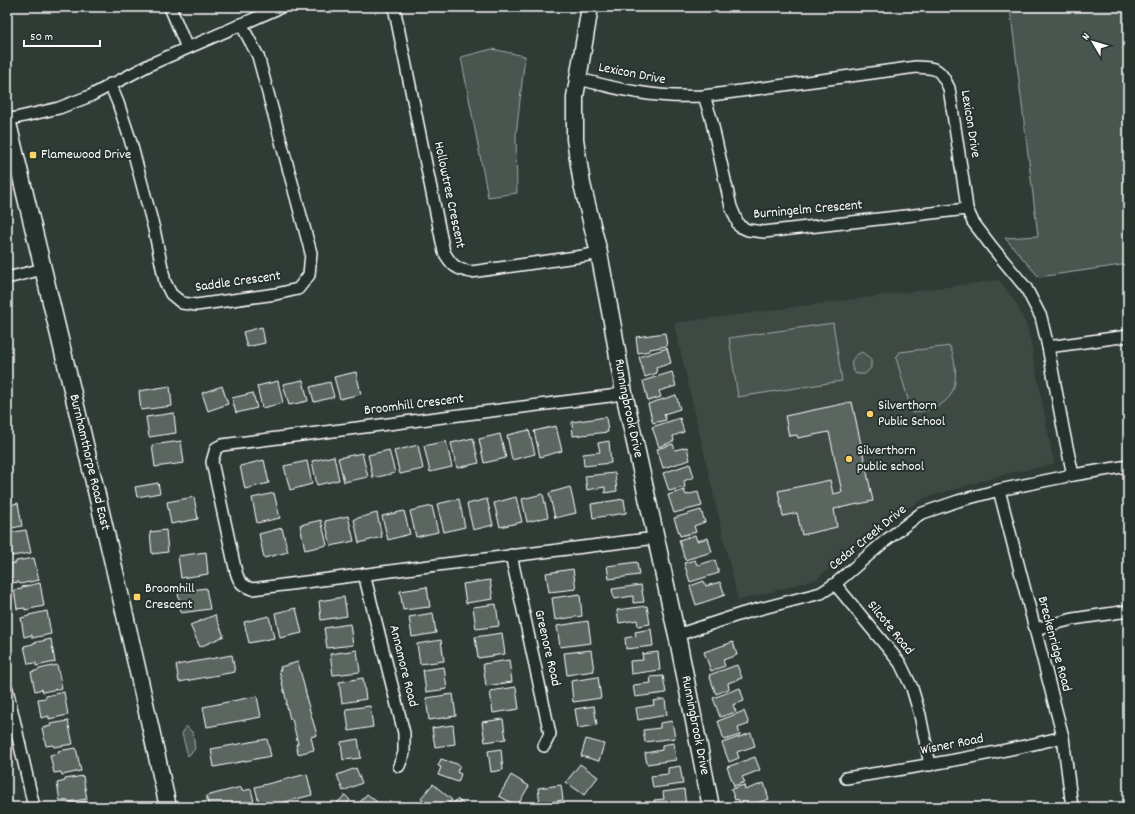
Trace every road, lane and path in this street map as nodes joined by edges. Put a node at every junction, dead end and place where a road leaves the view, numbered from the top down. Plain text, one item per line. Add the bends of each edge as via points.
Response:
1 (170, 7) edge
2 (281, 7) edge
3 (394, 7) edge
4 (590, 7) edge
5 (241, 24) junction
6 (188, 48) junction
7 (578, 79) junction
8 (110, 84) junction
9 (704, 96) junction
10 (7, 120) edge
11 (966, 209) junction
12 (599, 253) junction
13 (43, 268) junction
14 (7, 278) edge
15 (1128, 336) edge
16 (1048, 347) junction
17 (624, 394) junction
18 (1128, 466) edge
19 (1073, 475) junction
20 (999, 490) junction
21 (656, 538) junction
22 (511, 556) junction
23 (364, 574) junction
24 (835, 584) junction
25 (1128, 611) edge
26 (1035, 629) junction
27 (677, 635) junction
28 (8, 697) edge
29 (1063, 737) junction
30 (544, 746) dead end
31 (930, 765) junction
32 (399, 766) dead end
33 (846, 778) dead end
34 (34, 807) edge
35 (168, 807) edge
36 (711, 807) edge
37 (1072, 807) edge

1 - 6 street
2 - 5 street
3 - 12 street, Hollowtree Crescent via 444,252 450,263 460,270 471,272
4 - 7 street, Runningbrook Drive
5 - 6 street
5 - 8 street, Saddle Crescent via 258,56 311,252 309,275 298,289 196,304 182,303 171,294 165,282 130,139
6 - 8 street
7 - 9 street, Lexicon Drive via 641,93
7 - 12 street, Runningbrook Drive via 575,96 575,139 582,184
8 - 10 street via 90,96 59,108
9 - 11 street, Burningelm Crescent via 732,207 739,226 748,230 764,232
9 - 11 street, Lexicon Drive via 916,67 934,68 943,75 949,88
10 - 13 street, Burnhamthorpe Road East
11 - 16 street, Lexicon Drive via 973,222 1026,288 1041,317
12 - 17 street, Runningbrook Drive
13 - 14 street
13 - 35 street, Burnhamthorpe Road East
15 - 16 street
16 - 19 street, Lexicon Drive
17 - 21 street, Runningbrook Drive
17 - 23 street, Broomhill Crescent via 231,443 216,448 212,462 234,568 241,584 252,589
18 - 19 street, Cedar Creek Drive
19 - 20 street, Cedar Creek Drive
20 - 24 street, Cedar Creek Drive via 958,500 920,514
20 - 26 street, Breckenridge Road
21 - 22 street, Broomhill Crescent
21 - 27 street, Runningbrook Drive
22 - 23 street, Broomhill Crescent
22 - 30 street, Greenore Road via 550,734
23 - 32 street, Annamore Road via 404,732 404,753
24 - 27 street, Cedar Creek Drive via 821,593 806,598 744,613
24 - 31 street, Silcote Road via 900,663 912,688 920,715
25 - 26 street via 1073,619
26 - 29 street, Breckenridge Road
27 - 36 street, Runningbrook Drive
28 - 34 street
29 - 31 street, Wisner Road
29 - 37 street, Breckenridge Road
31 - 33 street, Wisner Road

